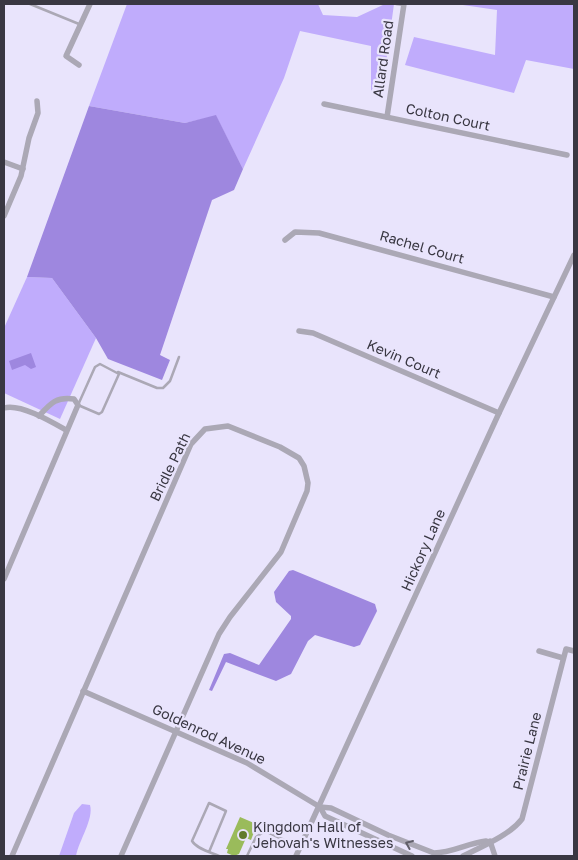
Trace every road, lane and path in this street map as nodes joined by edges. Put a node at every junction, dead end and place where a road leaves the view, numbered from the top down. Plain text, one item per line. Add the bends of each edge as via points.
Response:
1 (30, 4) edge
2 (90, 4) edge
3 (396, 4) edge
4 (404, 4) edge
5 (81, 24) junction
6 (79, 64) dead end
7 (36, 101) dead end
8 (324, 104) dead end
9 (387, 117) junction
10 (567, 156) dead end
11 (4, 162) edge
12 (23, 169) junction
13 (4, 216) edge
14 (285, 240) dead end
15 (574, 255) edge
16 (554, 297) junction
17 (299, 331) dead end
18 (179, 357) dead end
19 (118, 372) junction
20 (78, 405) junction
21 (4, 408) edge
22 (499, 413) junction
23 (39, 416) junction
24 (66, 430) junction
25 (4, 579) edge
26 (539, 651) dead end
27 (574, 651) edge
28 (563, 658) junction
29 (84, 691) junction
30 (175, 731) junction
31 (320, 808) junction
32 (388, 836) junction
33 (490, 841) junction
34 (384, 843) junction
35 (301, 847) junction
36 (209, 852) junction
37 (434, 855) edge
38 (12, 856) edge
39 (121, 856) edge
40 (219, 856) edge
41 (247, 856) edge
42 (296, 856) edge
43 (412, 856) edge
44 (463, 856) edge
45 (496, 856) edge

1 - 5 lane
2 - 5 street
3 - 4 lane
4 - 9 street, Allard Road
5 - 6 street via 66,56
7 - 12 street via 38,113
8 - 9 street, Colton Court
9 - 10 street, Colton Court
11 - 12 street
12 - 13 street
14 - 16 street, Rachel Court via 295,232 326,234
15 - 16 street, Hickory Lane
16 - 22 street, Hickory Lane
17 - 22 street, Kevin Court via 313,334
18 - 19 lane via 170,381 163,388
19 - 20 lane via 96,365
19 - 20 lane via 102,412
20 - 23 street via 74,399 61,398 52,402
20 - 24 street
21 - 23 street via 8,406
22 - 31 street, Hickory Lane
23 - 24 street
24 - 25 street
26 - 28 street
27 - 28 street, Prairie Lane via 566,649
28 - 33 street, Prairie Lane via 522,819 507,834
29 - 30 street, Goldenrod Avenue
29 - 30 street, Bridle Path via 198,434 212,426 228,426 280,447 299,458 304,466 307,491 281,552 219,634
29 - 38 street, Bridle Path
30 - 31 street, Goldenrod Avenue via 247,763
30 - 39 street, Bridle Path
31 - 32 street, Prairie Lane via 331,808
31 - 34 street via 325,816
31 - 35 street, Hickory Lane
32 - 34 street
37 -> 32 street, Prairie Lane
33 - 37 street, Prairie Lane via 473,842
33 - 44 street, Prairie Lane
33 - 45 street
34 - 43 street
35 - 41 lane via 266,831 256,837
35 - 42 street, Hickory Lane
36 - 36 lane via 192,841 209,803 226,812
36 - 40 lane

